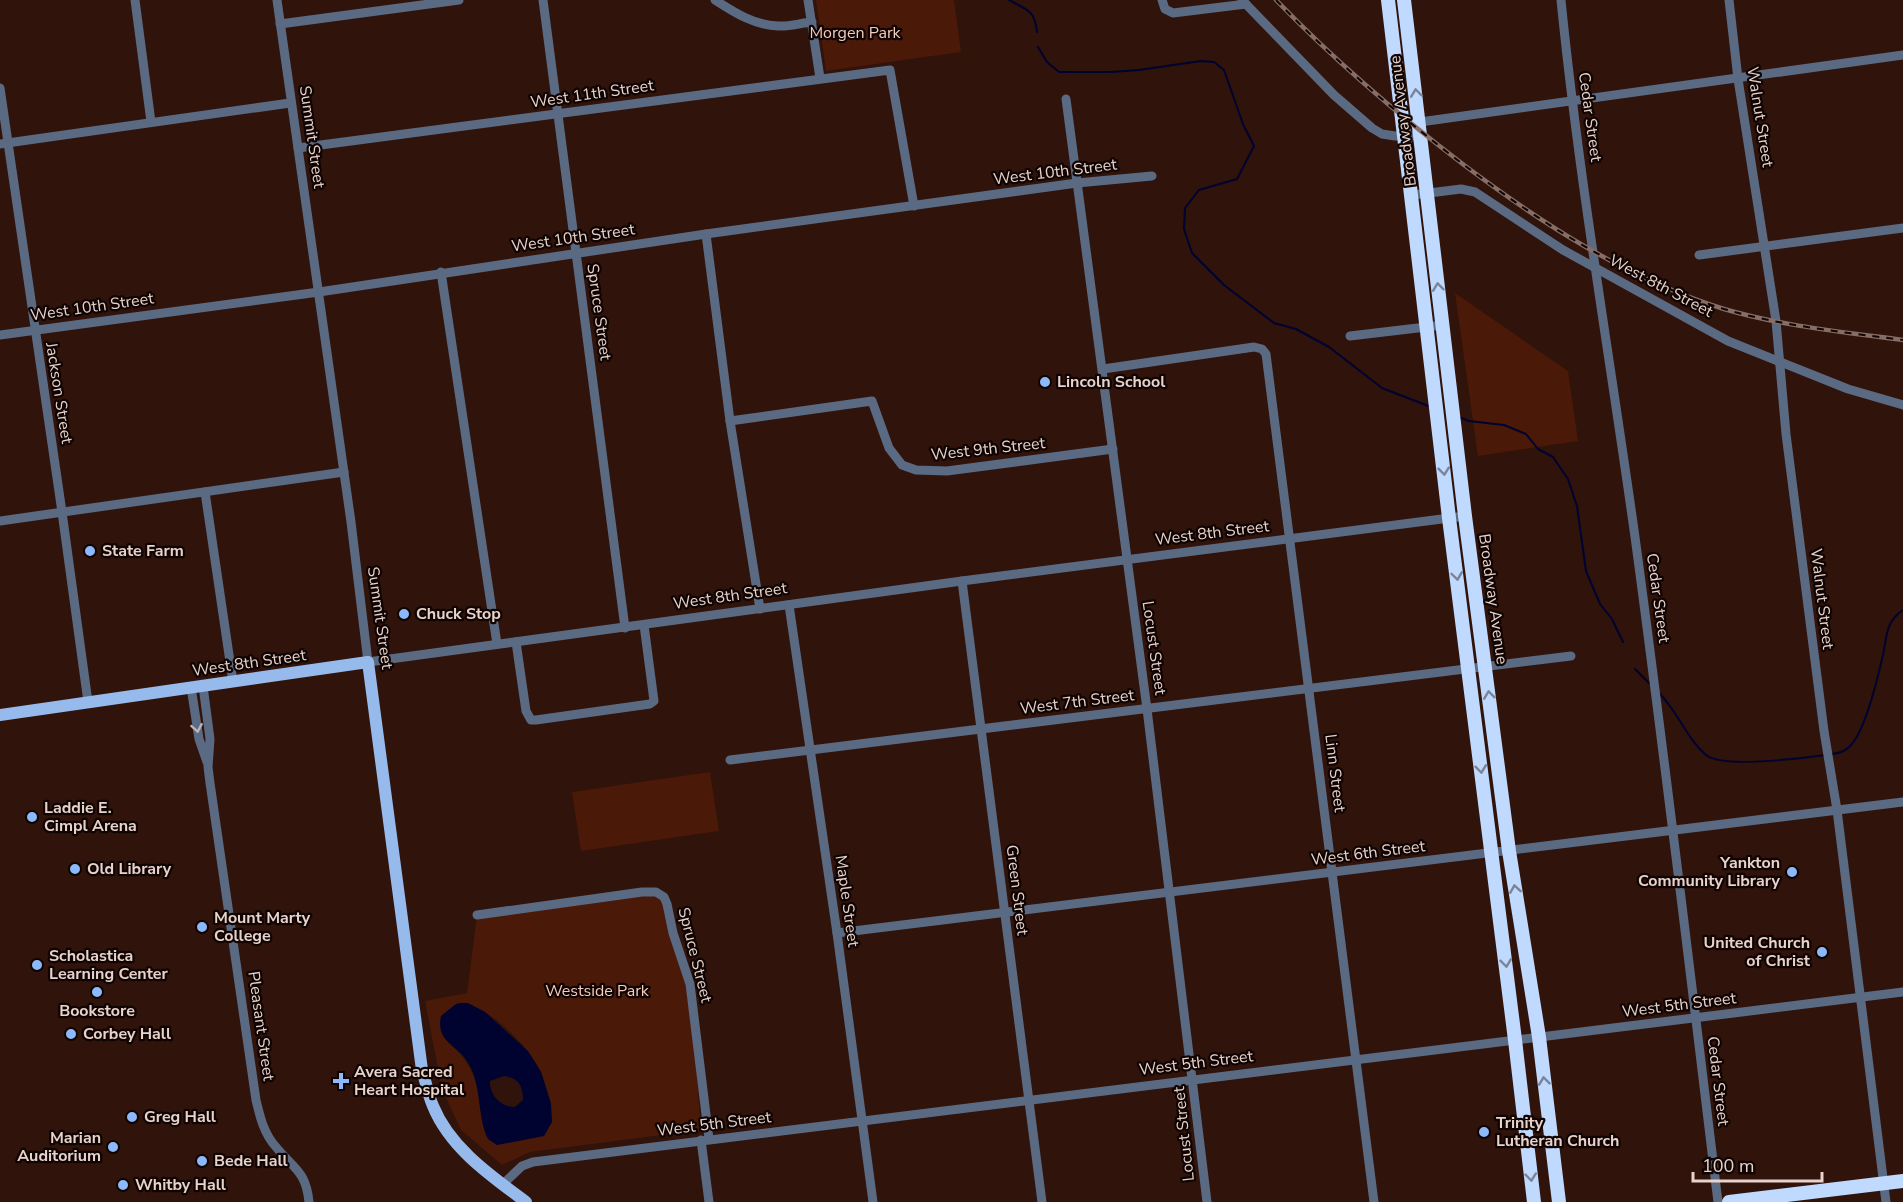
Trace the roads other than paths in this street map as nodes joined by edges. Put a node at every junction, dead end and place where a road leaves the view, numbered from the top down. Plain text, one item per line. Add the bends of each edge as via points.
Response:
1 (135, 0) edge
2 (277, 0) edge
3 (459, 0) edge
4 (543, 0) edge
5 (716, 0) edge
6 (808, 0) edge
7 (1162, 0) edge
8 (1388, 0) edge
9 (1404, 0) edge
10 (1561, 0) edge
11 (1728, 0) edge
12 (1244, 2) edge
13 (812, 22) junction
14 (280, 24) junction
15 (1903, 55) edge
16 (820, 78) junction
17 (1738, 79) junction
18 (0, 88) edge
19 (1066, 99) dead end
20 (1571, 102) junction
21 (290, 103) junction
22 (558, 114) junction
23 (151, 122) junction
24 (1420, 129) junction
25 (1405, 136) junction
26 (4, 143) edge
27 (297, 148) junction
28 (1152, 176) dead end
29 (1077, 183) junction
30 (1428, 194) junction
31 (1413, 195) junction
32 (914, 206) junction
33 (1903, 228) edge
34 (706, 234) junction
35 (1766, 247) junction
36 (575, 252) junction
37 (1699, 255) dead end
38 (1596, 270) junction
39 (441, 272) junction
40 (319, 292) junction
41 (1443, 325) junction
42 (1428, 327) junction
43 (34, 330) junction
44 (0, 335) edge
45 (1350, 336) dead end
46 (1779, 360) junction
47 (1103, 369) junction
48 (1903, 405) edge
49 (730, 421) junction
50 (1113, 449) junction
51 (344, 472) junction
52 (205, 492) junction
53 (62, 512) junction
54 (1465, 516) junction
55 (1449, 518) junction
56 (0, 521) edge
57 (1290, 539) junction
58 (1126, 560) junction
59 (962, 581) junction
60 (789, 605) junction
61 (760, 609) junction
62 (644, 625) junction
63 (626, 628) junction
64 (516, 642) junction
65 (497, 644) junction
66 (1571, 656) dead end
67 (368, 662) junction
68 (1485, 666) junction
69 (1469, 669) junction
70 (233, 682) junction
71 (197, 687) junction
72 (1310, 688) junction
73 (88, 702) junction
74 (1147, 709) junction
75 (0, 715) edge
76 (982, 729) junction
77 (810, 749) junction
78 (730, 760) dead end
79 (1903, 802) edge
80 (1837, 810) junction
81 (1672, 831) junction
82 (1509, 851) junction
83 (1491, 853) junction
84 (1332, 872) junction
85 (1170, 892) junction
86 (1005, 912) junction
87 (477, 915) dead end
88 (837, 933) junction
89 (1903, 992) edge
90 (1860, 998) junction
91 (1695, 1018) junction
92 (1539, 1037) junction
93 (1515, 1040) junction
94 (1356, 1059) junction
95 (1193, 1079) junction
96 (1029, 1099) junction
97 (862, 1120) junction
98 (705, 1139) junction
99 (1903, 1181) edge
100 (1883, 1183) junction
101 (502, 1185) junction
102 (309, 1202) edge
103 (526, 1202) edge
104 (709, 1202) edge
105 (873, 1202) edge
106 (1042, 1202) edge
107 (1207, 1202) edge
108 (1374, 1202) edge
109 (1534, 1202) edge
110 (1559, 1202) edge
111 (1718, 1202) edge
112 (1729, 1202) edge
113 (1886, 1202) edge

1 - 23 street
2 - 14 street, Summit Street
3 - 14 street
4 - 22 street, Spruce Street
5 - 13 street via 736,14 763,24 780,27
6 - 13 street
7 - 12 street via 1165,9 1173,13
8 - 25 highway, Broadway Avenue
24 -> 9 highway, Broadway Avenue
10 - 20 street, Cedar Street
11 - 17 street, Walnut Street
12 - 25 street via 1362,121 1382,134
13 - 16 street
14 - 21 street, Summit Street
15 - 17 street
16 - 22 street, West 11th Street
16 - 32 street, West 11th Street via 890,70
17 - 20 street
17 - 35 street, Walnut Street
18 - 26 street, Jackson Street
19 - 29 street, Locust Street
20 - 24 street
20 - 38 street, Cedar Street
21 - 23 street
21 - 27 street, Summit Street
22 - 27 street, West 11th Street
22 - 36 street, Spruce Street
23 - 26 street
24 - 25 street
24 - 30 highway, Broadway Avenue
25 - 31 highway, Broadway Avenue
26 - 43 street, Jackson Street
27 - 40 street, Summit Street
28 - 29 street, West 10th Street
29 - 32 street, West 10th Street
29 - 47 street, Locust Street
30 - 31 street, West 8th Street
30 - 38 street, West 8th Street via 1461,189 1475,192
41 -> 30 highway, Broadway Avenue
31 - 42 highway, Broadway Avenue
32 - 34 street, West 10th Street
33 - 35 street
34 - 36 street, West 10th Street
34 - 49 street
35 - 37 street
35 - 46 street, Walnut Street
36 - 39 street, West 10th Street
36 - 63 street, Spruce Street
38 - 46 street, West 8th Street via 1728,341
38 - 81 street, Cedar Street
39 - 40 street, West 10th Street
39 - 65 street
40 - 43 street, West 10th Street
40 - 51 street, Summit Street
41 - 42 street
41 - 54 highway, Broadway Avenue
42 - 45 street
42 -> 55 highway, Broadway Avenue
43 - 44 street, West 10th Street
43 - 53 street, Jackson Street
46 - 48 street, West 8th Street
46 - 80 street, Walnut Street
47 - 50 street, Locust Street
47 - 57 street, Linn Street via 1262,349 1266,354
49 - 50 street, West 9th Street via 872,401 889,448 902,465 916,470 947,471
49 - 61 street
50 - 58 street, Locust Street
51 - 52 street
51 - 67 street, Summit Street
52 - 53 street
52 - 70 street
53 - 56 street
53 - 73 street, Jackson Street
54 - 55 street, West 8th Street
54 - 68 highway, Broadway Avenue
55 - 57 street, West 8th Street
55 -> 69 highway, Broadway Avenue
57 - 58 street, West 8th Street
57 - 72 street, Linn Street
58 - 59 street, West 8th Street
58 - 74 street, Locust Street
59 - 60 street, West 8th Street
59 - 76 street, Green Street
60 - 61 street, West 8th Street
60 - 77 street, Maple Street
61 - 62 street, West 8th Street
62 - 63 street, West 8th Street
62 - 64 street via 654,701 531,720 526,711
63 - 64 street, West 8th Street
64 - 65 street, West 8th Street
65 - 67 street, West 8th Street
66 - 68 street, West 7th Street
67 - 70 main road, West 8th Street
67 - 101 main road, Summit Street via 422,1070 433,1107 455,1142
68 - 69 street, West 7th Street
82 -> 68 highway, Broadway Avenue
69 - 72 street, West 7th Street
69 -> 83 highway, Broadway Avenue
70 - 71 main road, West 8th Street
71 - 73 main road, West 8th Street
71 - 102 street, Pleasant Street via 210,739 208,767 260,1116 275,1146 304,1178
72 - 74 street, West 7th Street
72 - 84 street, Linn Street
73 - 75 main road, West 8th Street
74 - 76 street, West 7th Street
74 - 85 street, Locust Street
76 - 77 street, West 7th Street
76 - 86 street, Green Street
77 - 78 street, West 7th Street
77 - 88 street, Maple Street
79 - 80 street, West 6th Street
80 - 81 street, West 6th Street
80 - 90 street, Walnut Street
81 - 82 street, West 6th Street
81 - 91 street, Cedar Street
82 - 83 street, West 6th Street
92 -> 82 highway, Broadway Avenue
83 - 84 street, West 6th Street
83 -> 93 highway, Broadway Avenue
84 - 85 street, West 6th Street
84 - 94 street, Linn Street
85 - 86 street, West 6th Street
85 - 95 street, Locust Street
86 - 88 street, West 6th Street
86 - 96 street, Green Street
87 - 98 street, Spruce Street via 642,891 664,897 690,984
88 - 97 street, Maple Street
89 - 90 street, West 5th Street
90 - 91 street, West 5th Street
90 - 100 street, Walnut Street
91 - 92 street, West 5th Street
91 - 111 street, Cedar Street
92 - 93 street, West 5th Street
110 -> 92 highway, Broadway Avenue
93 - 94 street, West 5th Street
93 -> 109 highway, Broadway Avenue
94 - 95 street, West 5th Street
94 - 108 street, Linn Street
95 - 96 street, West 5th Street
95 - 107 street, Locust Street
96 - 97 street, West 5th Street
96 - 106 street, Green Street
97 - 98 street, West 5th Street
97 - 105 street, Maple Street
98 - 101 street, West 5th Street via 532,1162
98 - 104 street, Spruce Street
99 - 100 highway
100 - 112 highway
100 - 113 street, Walnut Street
101 - 103 main road, Summit Street

